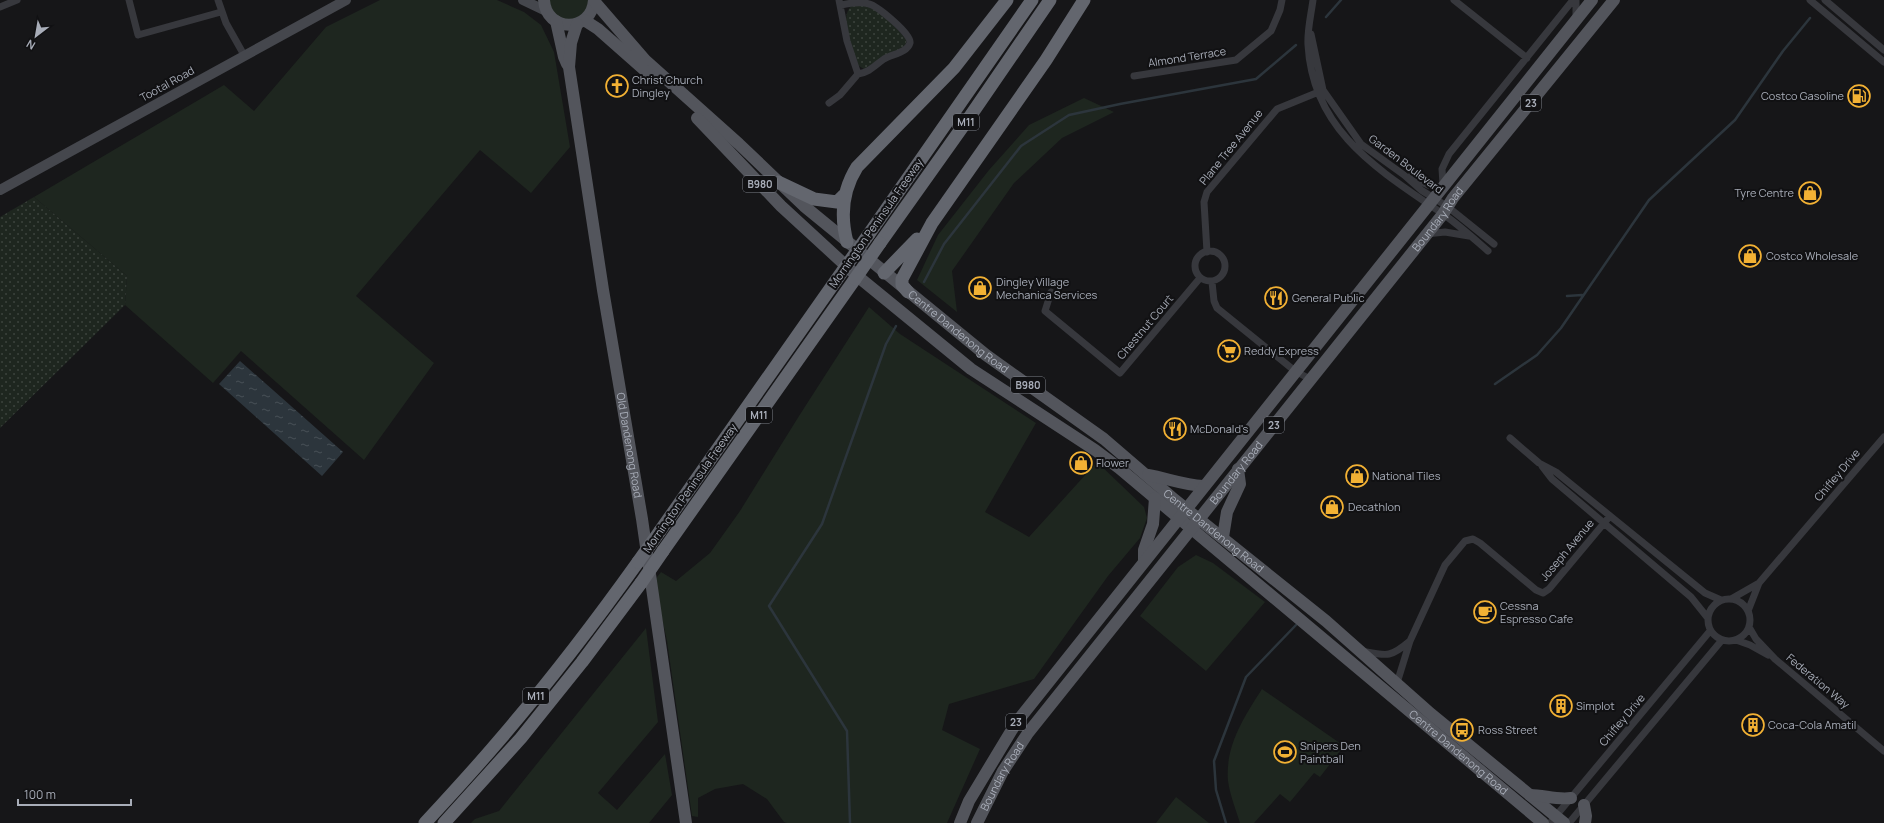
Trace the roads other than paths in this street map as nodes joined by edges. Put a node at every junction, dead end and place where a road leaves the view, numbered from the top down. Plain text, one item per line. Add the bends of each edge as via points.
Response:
1 (17, 0) edge
2 (129, 0) edge
3 (218, 0) edge
4 (346, 0) edge
5 (522, 0) edge
6 (594, 0) edge
7 (1007, 0) edge
8 (1032, 0) edge
9 (1050, 0) edge
10 (1084, 0) edge
11 (1282, 0) edge
12 (1313, 0) edge
13 (1454, 0) edge
14 (1575, 0) edge
15 (1592, 0) edge
16 (1614, 0) edge
17 (1810, 0) edge
18 (1825, 0) edge
19 (840, 2) edge
20 (545, 5) edge
21 (0, 7) edge
22 (221, 12) junction
23 (556, 21) junction
24 (1576, 21) junction
25 (580, 22) junction
26 (1884, 50) edge
27 (244, 55) junction
28 (1527, 58) junction
29 (1884, 62) edge
30 (569, 67) junction
31 (858, 74) junction
32 (1134, 76) dead end
33 (1320, 91) junction
34 (829, 103) dead end
35 (1404, 174) junction
36 (778, 182) junction
37 (1442, 186) junction
38 (0, 190) edge
39 (844, 196) junction
40 (1431, 201) junction
41 (1445, 210) junction
42 (932, 223) junction
43 (1426, 234) junction
44 (1472, 237) junction
45 (847, 242) junction
46 (1494, 244) dead end
47 (1488, 251) dead end
48 (1207, 252) junction
49 (884, 273) junction
50 (853, 274) junction
51 (1200, 278) junction
52 (1212, 282) junction
53 (908, 292) junction
54 (1050, 292) dead end
55 (1295, 371) junction
56 (1307, 383) junction
57 (1277, 393) junction
58 (1884, 437) edge
59 (1510, 438) dead end
60 (1539, 462) junction
61 (1238, 469) junction
62 (1145, 474) junction
63 (1203, 486) junction
64 (1158, 496) junction
65 (1186, 508) junction
66 (1610, 516) junction
67 (1178, 518) junction
68 (1200, 518) junction
69 (1604, 523) junction
70 (1191, 529) junction
71 (1223, 537) junction
72 (1144, 561) junction
73 (1759, 583) junction
74 (1731, 598) junction
75 (1721, 600) junction
76 (1748, 611) junction
77 (1707, 617) junction
78 (1749, 627) junction
79 (1710, 631) junction
80 (1722, 640) junction
81 (1736, 640) junction
82 (1410, 641) junction
83 (1360, 650) junction
84 (1775, 659) junction
85 (1397, 682) junction
86 (1884, 751) edge
87 (1530, 794) junction
88 (1571, 798) junction
89 (1584, 805) junction
90 (1557, 821) edge
91 (425, 823) edge
92 (444, 823) edge
93 (686, 823) edge
94 (960, 823) edge
95 (977, 823) edge
96 (1544, 823) edge
97 (1569, 823) edge
98 (1585, 823) edge

1 - 21 street
2 - 22 street via 138,34
3 - 22 street
4 - 27 main road, Tootal Road
5 - 20 main road
6 - 25 main road, B980 via 592,10
6 - 36 main road, Centre Dandenong Road / B980 via 645,60
7 - 39 highway via 954,68 857,167
8 - 50 highway, Mornington Peninsula Freeway / M11, bridge via 869,234
9 - 50 highway, Mornington Peninsula Freeway / M11, bridge via 880,243
10 - 42 highway via 1046,60
11 - 32 street, Almond Terrace via 1271,31 1236,60
12 - 33 street, Garden Boulevard via 1308,45
13 - 28 street
14 - 24 street
14 - 28 street
15 - 24 main road, Boundary Road / 23
16 - 41 main road, Boundary Road / 23
17 - 29 street
18 - 26 street
19 - 31 street via 847,41
19 - 31 street via 862,2 877,7 903,29 910,40 903,50 870,71
20 - 23 main road
22 - 27 street
23 - 25 main road, B980 via 564,24
23 - 30 main road, Old Dandenong Road via 564,57
24 - 37 main road, Boundary Road / 23
25 - 30 main road, Old Dandenong Road via 571,43
25 - 50 main road, Centre Dandenong Road / B980 via 598,29 686,107 787,212
27 - 38 main road, Tootal Road
28 - 37 street via 1446,158 1442,168
30 - 93 main road, Old Dandenong Road via 642,519
31 - 34 street via 840,96
33 - 35 street, Garden Boulevard via 1360,144
33 - 40 street, Garden Boulevard via 1332,119 1364,157 1396,183
33 - 48 street, Plane Tree Avenue via 1277,109 1207,192 1204,202
35 - 37 street via 1428,185
35 - 40 street, Garden Boulevard
36 - 39 highway via 821,200 837,202
36 - 45 main road, Centre Dandenong Road / B980
37 - 40 main road, Boundary Road / 23
39 - 45 highway via 843,225
40 - 41 street, Garden Boulevard
40 - 55 main road, Boundary Road / 23
41 - 43 main road, Boundary Road / 23
41 - 44 street
41 - 46 street
42 - 49 highway
42 - 53 highway via 902,279 902,286
43 - 44 street via 1445,232
43 - 56 main road, Boundary Road / 23
44 - 47 street
45 - 49 main road, Centre Dandenong Road / B980
45 - 50 main road
48 - 51 street via 1201,254 1195,263
48 - 52 street via 1217,253 1222,257 1225,266 1221,277
49 - 50 main road via 873,277
49 - 53 main road, Centre Dandenong Road / B980
50 - 64 main road, Centre Dandenong Road / B980 via 971,369 1094,450
50 - 91 highway, Mornington Peninsula Freeway / M11, bridge via 531,703
50 - 92 highway, Mornington Peninsula Freeway / M11, bridge via 641,583 521,738
51 - 52 street
51 - 54 street, Chestnut Court via 1120,374 1045,311
52 - 55 street via 1217,308
53 - 62 main road, Centre Dandenong Road / B980 via 986,355 1080,421
55 - 56 street
55 - 57 main road, Boundary Road / 23
56 - 57 main road
56 - 61 main road, Boundary Road / 23
57 - 63 main road, Boundary Road / 23
58 - 73 street, Chifley Drive
59 - 60 street, Joseph Avenue
60 - 66 street, Joseph Avenue via 1556,472
60 - 69 street, Joseph Avenue via 1552,479
61 - 68 main road, Boundary Road / 23
61 - 71 main road via 1240,484 1227,512
62 - 63 main road via 1186,485
62 - 64 main road, Centre Dandenong Road / B980
63 - 65 main road, Boundary Road / 23
64 - 65 main road, Centre Dandenong Road / B980
64 - 67 main road, Centre Dandenong Road / B980
64 - 72 main road via 1153,524 1144,550
65 - 67 main road, Boundary Road / 23
65 - 68 main road, Centre Dandenong Road / B980
66 - 69 street, Joseph Avenue
66 - 75 street, Joseph Avenue via 1705,593
67 - 70 main road, Centre Dandenong Road / B980
67 - 72 main road, Boundary Road / 23
68 - 70 main road, Boundary Road / 23
68 - 71 main road, Centre Dandenong Road
69 - 77 street, Joseph Avenue via 1691,597
69 - 82 street, Joseph Avenue via 1543,593 1536,590 1480,543 1473,539 1465,541 1446,565
70 - 95 main road, Boundary Road / 23 via 1028,733 1003,771
70 - 96 main road, Centre Dandenong Road
71 - 83 main road, Centre Dandenong Road
72 - 94 main road, Boundary Road / 23 via 1016,722 977,788
73 - 74 street, Chifley Drive
73 - 76 street, Chifley Drive
74 - 75 street
74 - 76 street via 1744,605
75 - 77 street via 1712,607
76 - 78 street
77 - 79 street
78 - 81 street
78 - 84 street, Federation Way via 1756,639
79 - 80 street
79 - 88 street, Chifley Drive
80 - 81 street
80 - 89 street
81 - 84 street, Federation Way
82 - 83 street, Joseph Avenue via 1389,655
82 - 85 street, Joseph Avenue
83 - 85 main road, Centre Dandenong Road
84 - 86 street, Federation Way
85 - 87 main road, Centre Dandenong Road via 1431,714
87 - 88 main road via 1556,799
87 - 90 main road, Centre Dandenong Road
88 - 90 street, Chifley Drive
89 - 97 street
89 - 98 main road

